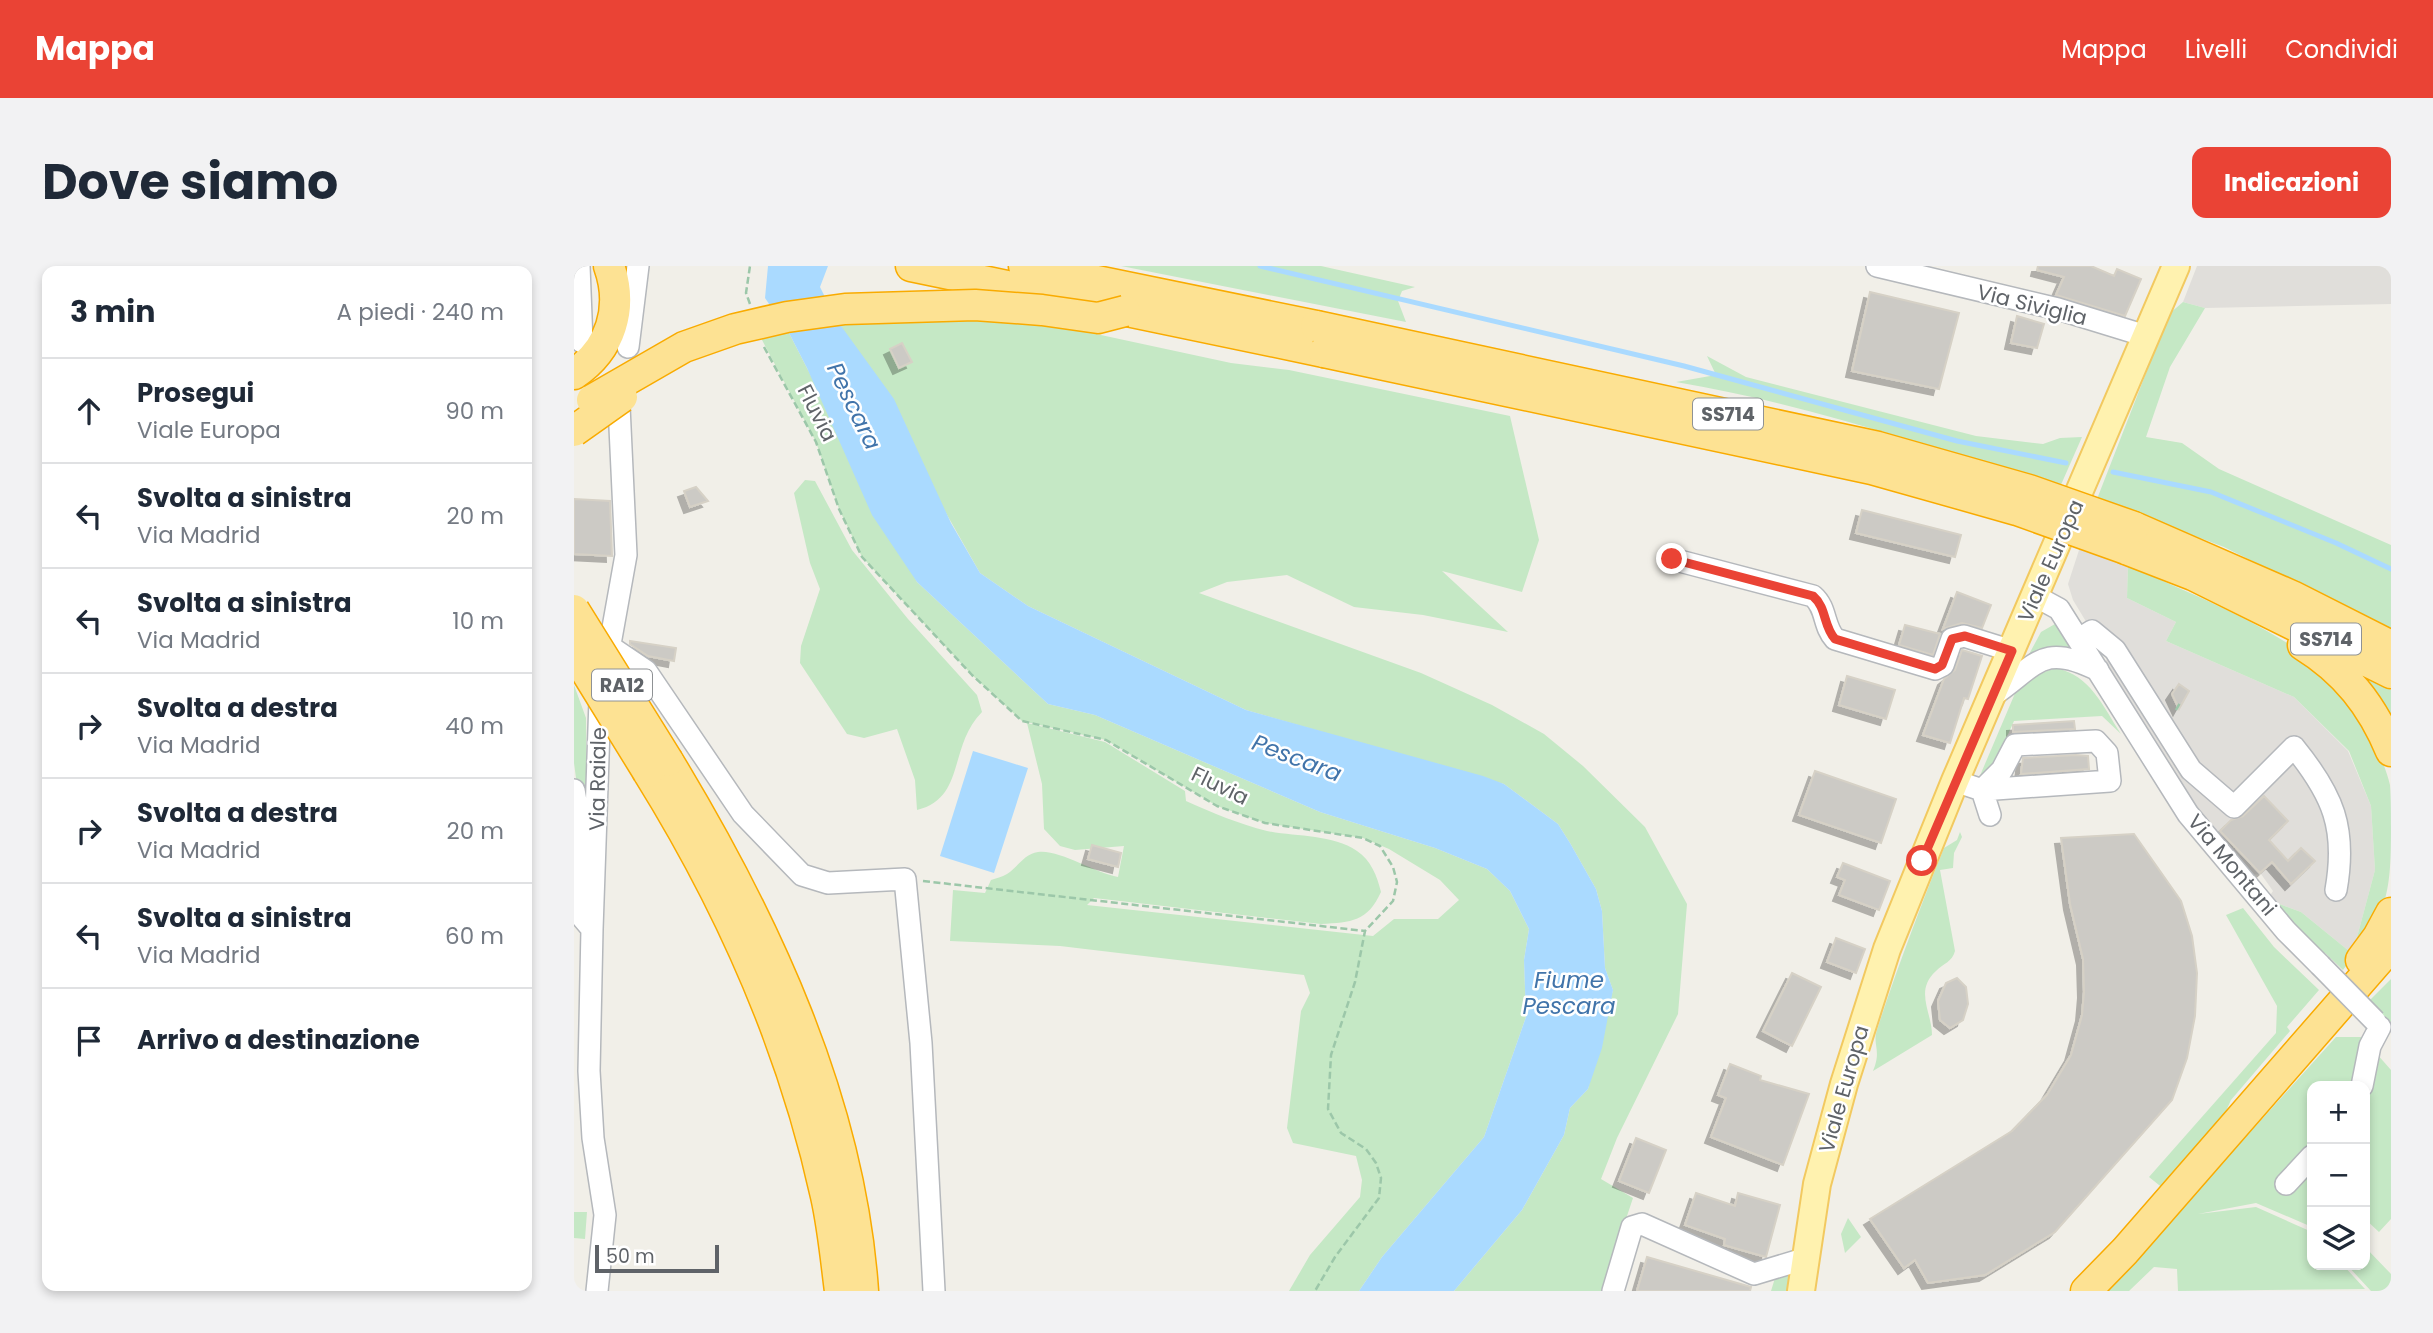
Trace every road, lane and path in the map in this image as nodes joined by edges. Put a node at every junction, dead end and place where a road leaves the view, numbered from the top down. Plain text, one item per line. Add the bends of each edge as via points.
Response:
1 (579, 266) edge
2 (609, 266) edge
3 (638, 266) edge
4 (911, 266) edge
5 (1024, 266) edge
6 (1092, 266) edge
7 (1877, 266) edge
8 (2176, 266) edge
9 (1125, 299) junction
10 (2146, 336) junction
11 (761, 338) dead end
12 (582, 342) dead end
13 (628, 346) dead end
14 (650, 368) junction
15 (574, 374) edge
16 (595, 405) edge
17 (574, 431) edge
18 (2130, 538) junction
19 (1672, 559) dead end
20 (2035, 596) junction
21 (2259, 607) junction
22 (574, 610) edge
23 (574, 625) edge
24 (2079, 639) junction
25 (610, 640) junction
26 (2391, 646) edge
27 (2012, 651) junction
28 (574, 652) edge
29 (2098, 670) junction
30 (2391, 673) edge
31 (1992, 696) junction
32 (2391, 751) edge
33 (658, 766) junction
34 (1955, 781) junction
35 (574, 790) edge
36 (1982, 790) junction
37 (1990, 815) dead end
38 (905, 879) junction
39 (723, 881) junction
40 (2336, 890) dead end
41 (2391, 913) edge
42 (592, 929) junction
43 (1365, 931) junction
44 (2391, 946) edge
45 (2391, 961) edge
46 (2363, 978) junction
47 (2335, 1010) junction
48 (2382, 1029) edge
49 (582, 1070) edge
50 (2363, 1081) edge
51 (2307, 1161) edge
52 (2286, 1184) dead end
53 (1807, 1258) junction
54 (1752, 1282) edge
55 (597, 1291) edge
56 (840, 1291) edge
57 (863, 1291) edge
58 (934, 1291) edge
59 (1315, 1291) edge
60 (1613, 1291) edge
61 (1801, 1291) edge
62 (1814, 1291) edge
63 (2086, 1291) edge

1 - 12 street
2 - 15 highway via 615,303 612,329 591,360
3 - 13 street
4 - 9 highway, SS714
5 - 9 highway, SS714
6 - 9 highway via 1108,270
7 - 10 street, Via Siviglia via 2058,309
8 - 10 main road, Viale Europa
9 - 14 highway, bridge via 1098,318 975,305 811,313 712,336
9 - 18 highway, SS714, bridge via 1878,447 2029,490
10 - 20 main road, Viale Europa
11 - 43 path, Fluvia via 816,442 839,509 862,557 972,675 1022,721 1106,740 1217,806 1265,823 1363,838 1380,846 1397,882 1393,901
14 - 16 highway, bridge
14 - 17 highway, bridge via 624,396
16 - 25 street, Via Raiale via 626,555
18 - 21 highway, SS714
18 - 26 highway, SS714 via 2292,596
19 - 27 street via 1813,596 1821,603 1828,632 1835,639 1935,669 1942,665 1952,639 1965,636
20 - 24 street, Via Montani via 2059,608
20 - 27 main road, Viale Europa
21 - 30 highway, SS714
21 - 32 highway via 2275,630 2329,661 2354,685
22 - 33 highway, RA12, bridge
23 - 25 street
24 - 29 street, Via Montani
24 - 40 street via 2092,631 2115,650 2191,770 2234,807 2294,747 2321,780 2338,825 2342,856
25 - 38 street via 646,671 743,814 802,875 828,883
25 - 42 street, Via Raiale via 600,700
27 - 31 main road, Viale Europa
28 - 33 highway, RA12, bridge
29 - 31 street via 2067,657 2044,659
29 - 48 street, Via Montani, bridge via 2193,820 2286,931
31 - 34 main road, Viale Europa
33 - 39 highway
34 - 36 street
34 - 53 main road, Viale Europa via 1869,1004 1817,1184
35 - 42 street via 575,909
36 - 36 street via 2110,781 2108,753 2096,741 2015,745 2002,770
36 - 37 street
38 - 43 path
38 - 58 street via 921,1043
39 - 56 highway via 811,1133 827,1198
39 - 57 highway via 770,954 815,1063 849,1193
41 - 47 highway via 2346,978
42 - 49 street, Via Raiale
43 - 59 path via 1355,982 1331,1055 1328,1109 1341,1133 1366,1149 1376,1163 1381,1178 1379,1198
44 - 46 highway
45 - 46 highway
46 - 47 highway
47 - 63 highway
48 - 50 street via 2370,1046
49 - 55 street, Via Raiale via 605,1215
51 - 52 street
53 - 54 street
53 - 61 main road, Viale Europa
53 - 62 main road, Viale Europa
54 - 60 street via 1642,1224 1632,1227

